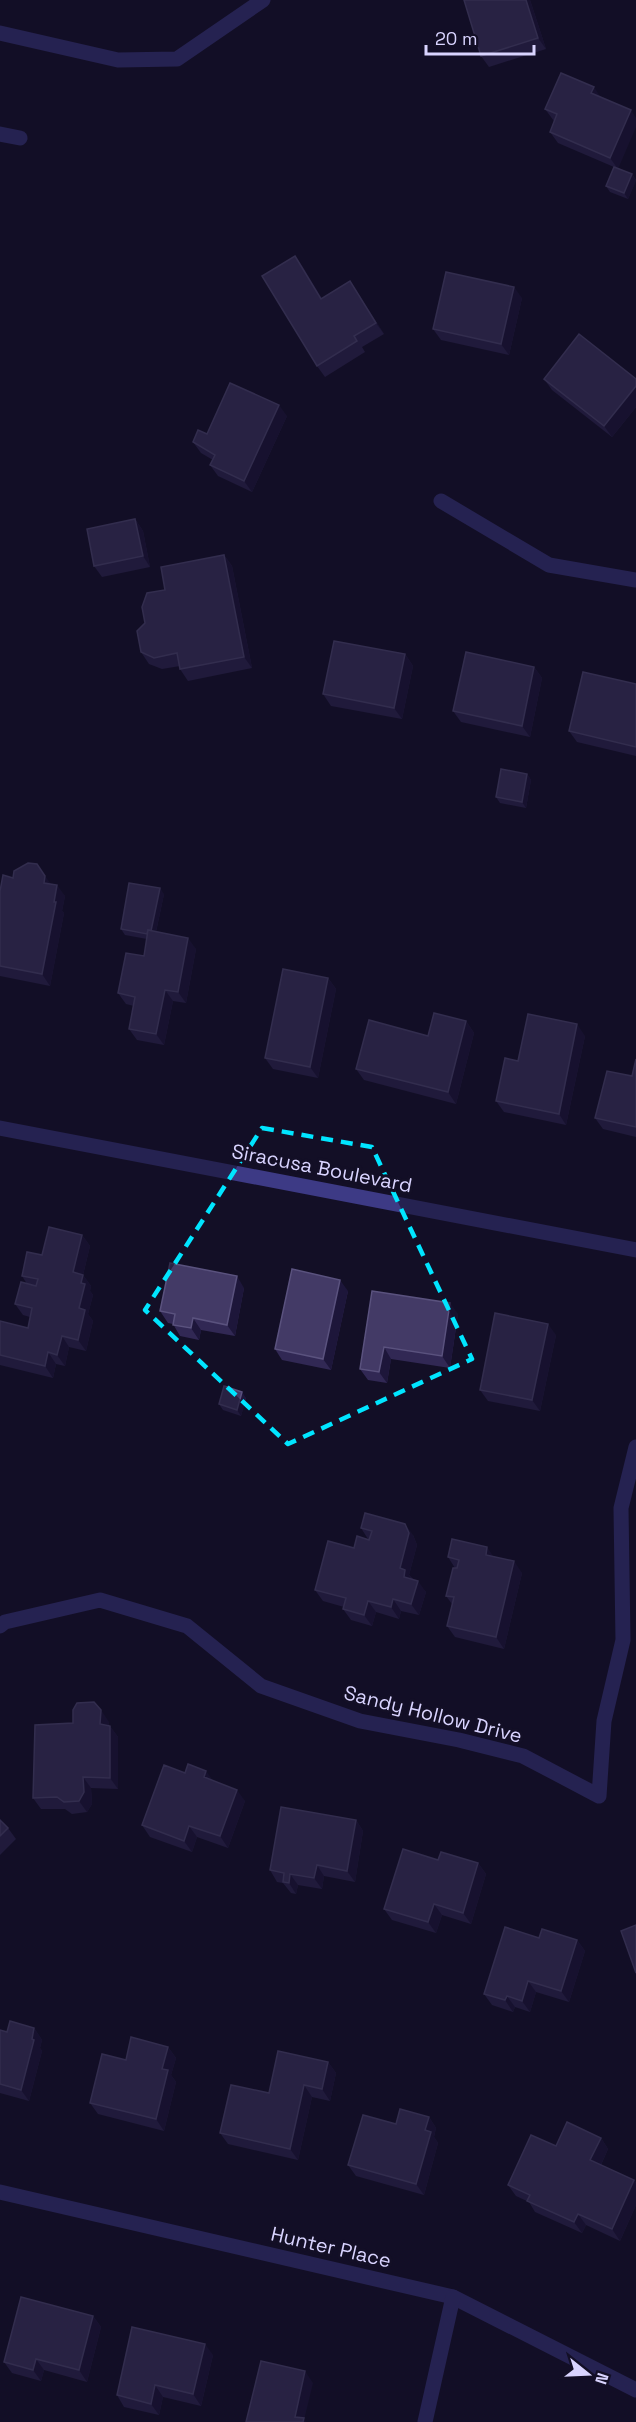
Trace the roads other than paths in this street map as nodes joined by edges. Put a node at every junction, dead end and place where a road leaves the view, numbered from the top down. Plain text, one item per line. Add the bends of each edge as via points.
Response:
1 (264, 0) edge
2 (0, 33) edge
3 (0, 134) edge
4 (20, 138) dead end
5 (441, 501) dead end
6 (636, 580) edge
7 (0, 1128) edge
8 (636, 1250) edge
9 (636, 1447) edge
10 (0, 1626) edge
11 (0, 2192) edge
12 (453, 2298) junction
13 (636, 2390) edge
14 (425, 2422) edge

1 - 2 street via 177,59 118,60
3 - 4 street
5 - 6 street via 549,565
7 - 8 street, Siracusa Boulevard
9 - 10 street, Sandy Hollow Drive via 621,1509 623,1640 604,1721 599,1796 523,1756 360,1721 261,1686 187,1626 100,1600
11 - 12 street, Hunter Place
12 - 13 street, Hunter Place
12 - 14 street

